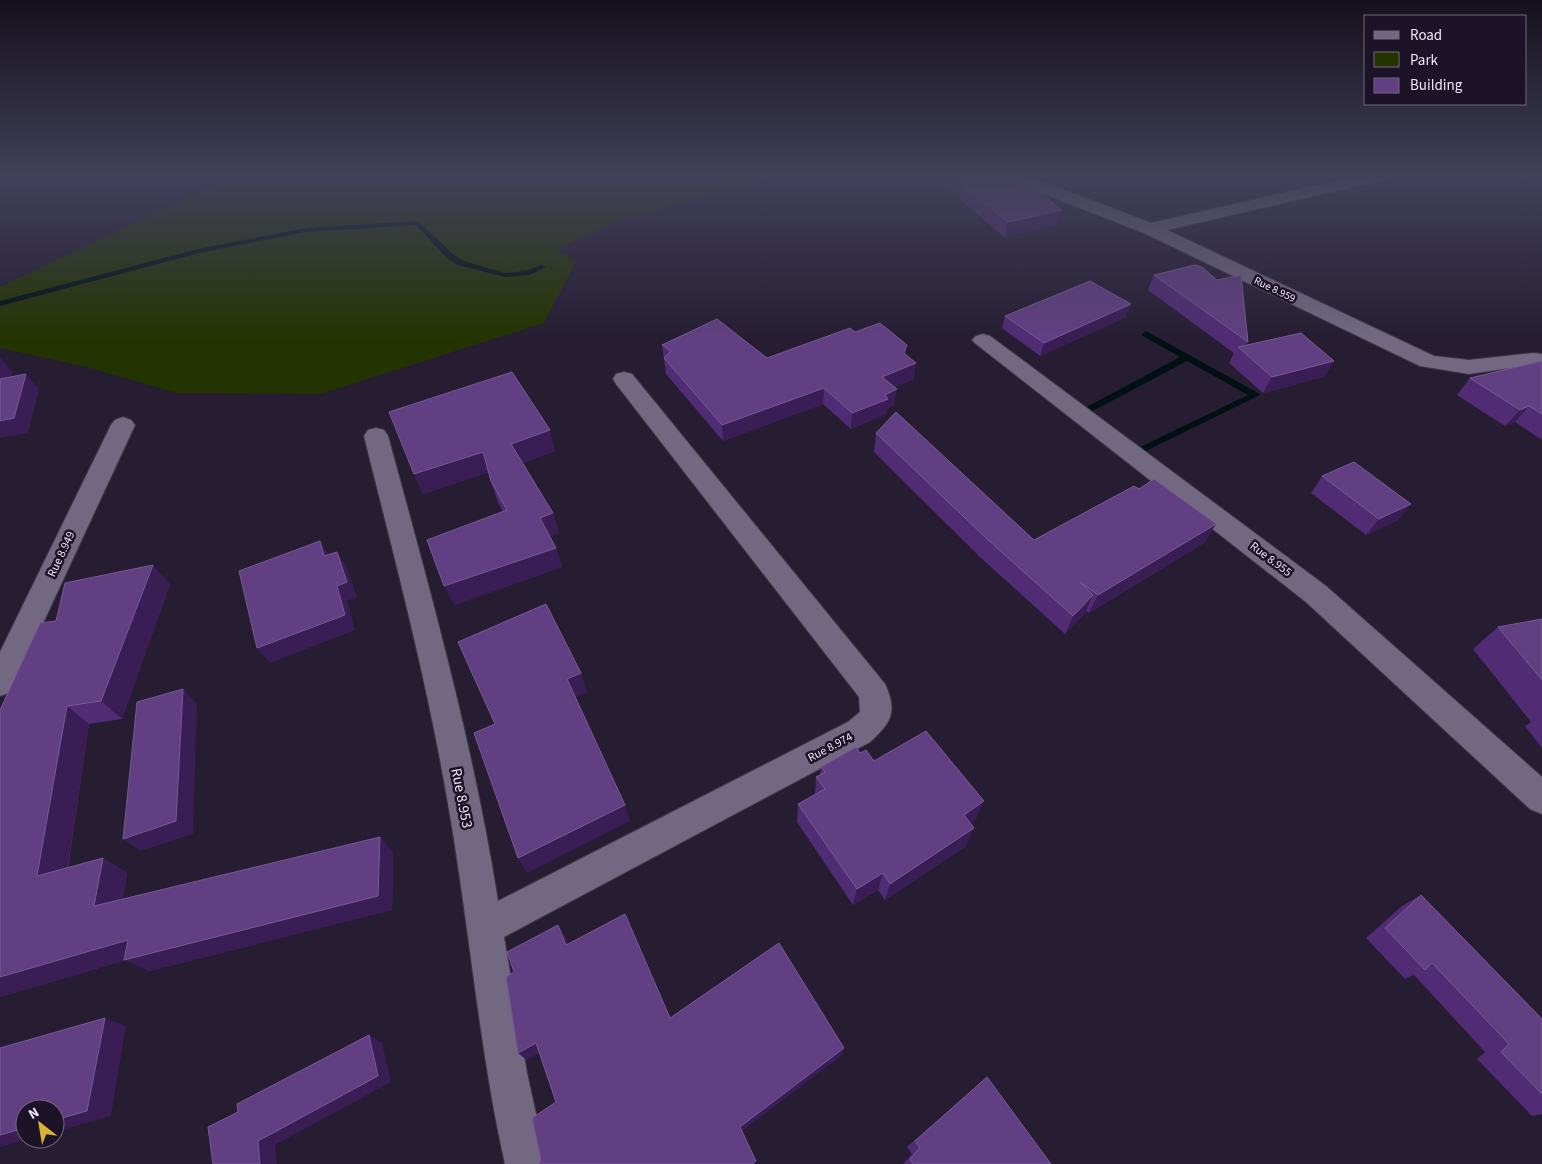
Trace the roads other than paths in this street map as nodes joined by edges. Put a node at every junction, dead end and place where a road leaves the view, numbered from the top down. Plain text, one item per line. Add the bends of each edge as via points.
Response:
1 (1153, 230) edge
2 (983, 340) dead end
3 (1542, 361) edge
4 (624, 378) dead end
5 (123, 425) dead end
6 (376, 436) dead end
7 (0, 684) edge
8 (1542, 798) edge
9 (484, 928) junction
10 (526, 1164) edge

1 - 3 street, Rue 8.959 via 1428,360 1447,366 1473,367
2 - 8 street, Rue 8.955 via 1316,594
4 - 9 street, Rue 8.974 via 874,693 876,717 859,732
5 - 7 street, Rue 8.949
6 - 9 street, Rue 8.953 via 434,662 464,800
9 - 10 street, Rue 8.953 via 512,1111

